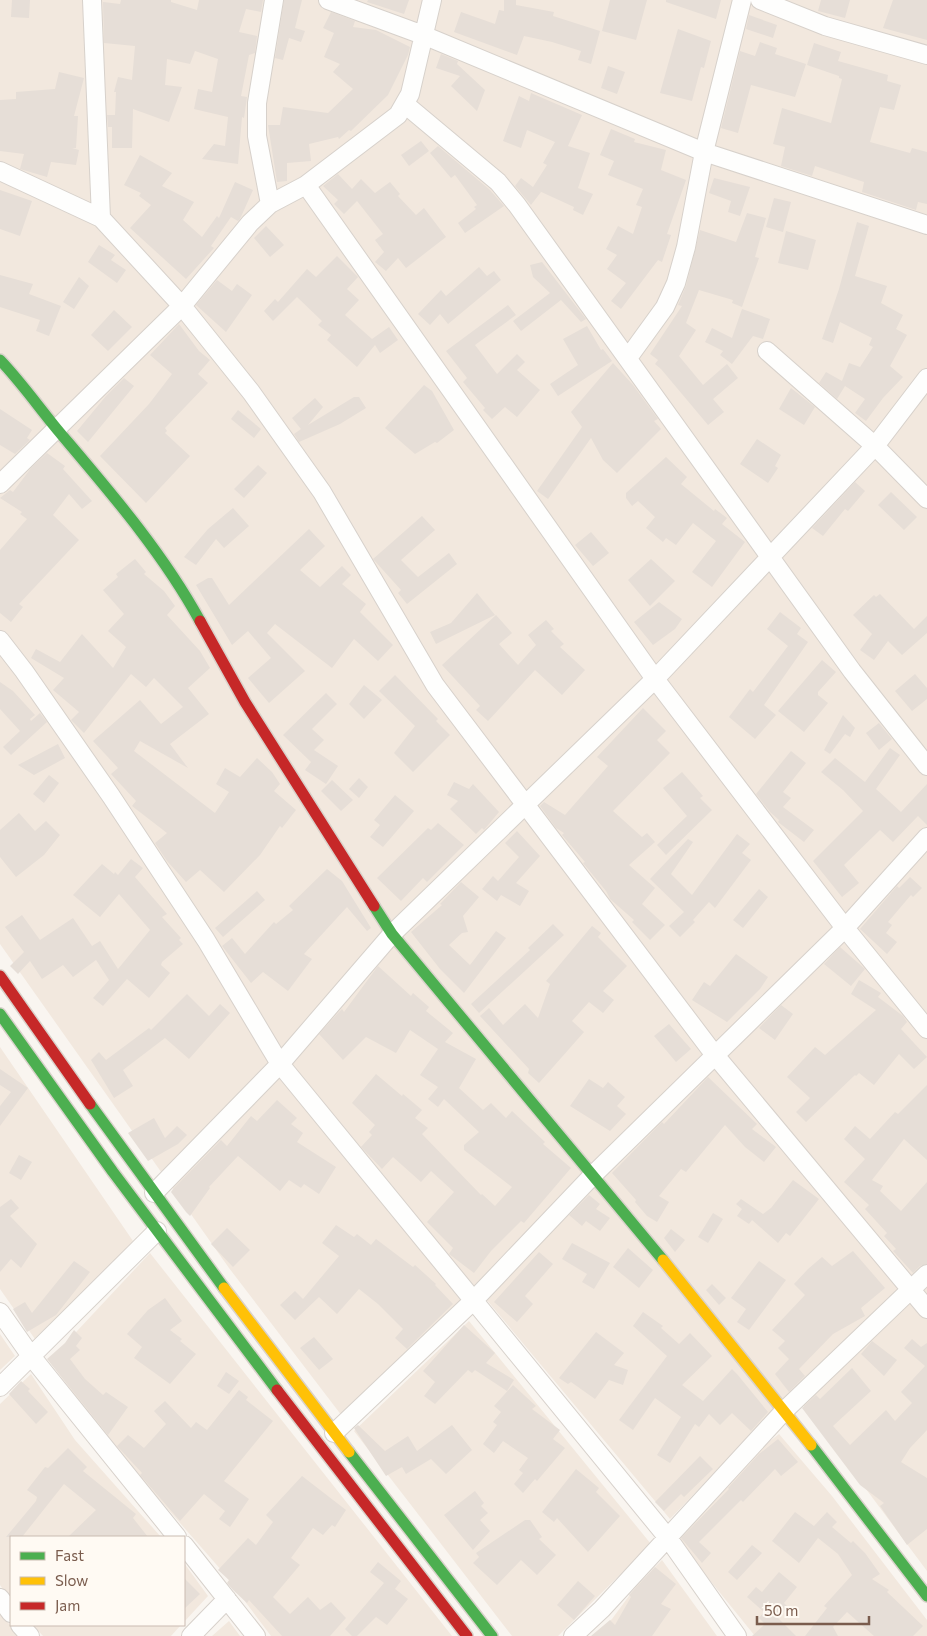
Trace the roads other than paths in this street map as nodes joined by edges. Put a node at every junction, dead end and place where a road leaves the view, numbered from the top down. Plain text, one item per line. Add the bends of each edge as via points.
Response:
1 (92, 0) edge
2 (274, 0) edge
3 (328, 0) edge
4 (432, 0) edge
5 (742, 0) edge
6 (760, 0) edge
7 (423, 35) junction
8 (927, 55) edge
9 (406, 105) junction
10 (704, 152) junction
11 (0, 171) edge
12 (306, 185) junction
13 (270, 204) junction
14 (101, 218) junction
15 (927, 225) edge
16 (182, 306) junction
17 (767, 351) dead end
18 (628, 358) junction
19 (0, 360) edge
20 (927, 378) edge
21 (57, 429) junction
22 (875, 446) junction
23 (0, 484) edge
24 (927, 499) edge
25 (770, 558) junction
26 (0, 640) edge
27 (655, 679) junction
28 (927, 766) edge
29 (526, 804) junction
30 (927, 838) edge
31 (845, 928) junction
32 (392, 934) junction
33 (0, 976) edge
34 (0, 1014) edge
35 (927, 1029) edge
36 (714, 1054) junction
37 (280, 1064) junction
38 (594, 1174) junction
39 (154, 1192) junction
40 (157, 1231) junction
41 (927, 1274) edge
42 (912, 1289) junction
43 (473, 1301) junction
44 (927, 1309) edge
45 (0, 1312) edge
46 (31, 1356) junction
47 (0, 1387) edge
48 (785, 1410) junction
49 (334, 1434) junction
50 (176, 1536) edge
51 (668, 1538) junction
52 (185, 1546) edge
53 (927, 1596) edge
54 (0, 1598) edge
55 (227, 1599) junction
56 (10, 1612) edge
57 (21, 1626) edge
58 (30, 1636) edge
59 (191, 1636) edge
60 (256, 1636) edge
61 (467, 1636) edge
62 (492, 1636) edge
63 (573, 1636) edge
64 (737, 1636) edge

1 - 14 street
2 - 13 street via 257,103 256,136
3 - 7 street
4 - 7 street
5 - 10 street
6 - 8 street via 825,26
7 - 9 street
7 - 10 street
9 - 12 street via 398,115
9 - 18 street via 498,182 518,204
10 - 15 street
10 - 18 street via 676,284 665,307
11 - 14 street
12 - 13 street
12 - 27 street
13 - 16 street
14 - 16 street
16 - 21 street
16 - 29 street via 251,392 322,492 435,685
17 - 22 street
18 - 25 street
19 - 21 main road via 25,386
20 - 22 street
21 - 23 street
21 - 32 main road via 122,506 192,606 245,702
22 - 24 street
22 - 25 street
25 - 27 street
25 - 28 street via 852,671
26 - 37 street via 24,670 206,940
27 - 29 street
27 - 31 street
29 - 32 street
29 - 36 street
30 - 31 street
31 - 35 street
31 - 36 street
32 - 37 street
32 - 38 main road
33 - 39 main road
34 - 40 main road
36 - 38 street
36 - 42 street
37 - 39 street
37 - 43 street
38 - 43 street
38 - 48 main road
39 - 49 main road
40 - 46 street
40 - 61 main road
41 - 42 street
42 - 44 street
42 - 48 street
43 - 49 street
43 - 51 street
45 - 46 street
46 - 47 street
46 - 50 street
48 - 51 street
48 - 53 main road
49 - 62 main road
51 - 63 street
51 - 64 street
52 - 55 street
54 - 56 street
55 - 59 street
55 - 60 street
57 - 58 street

